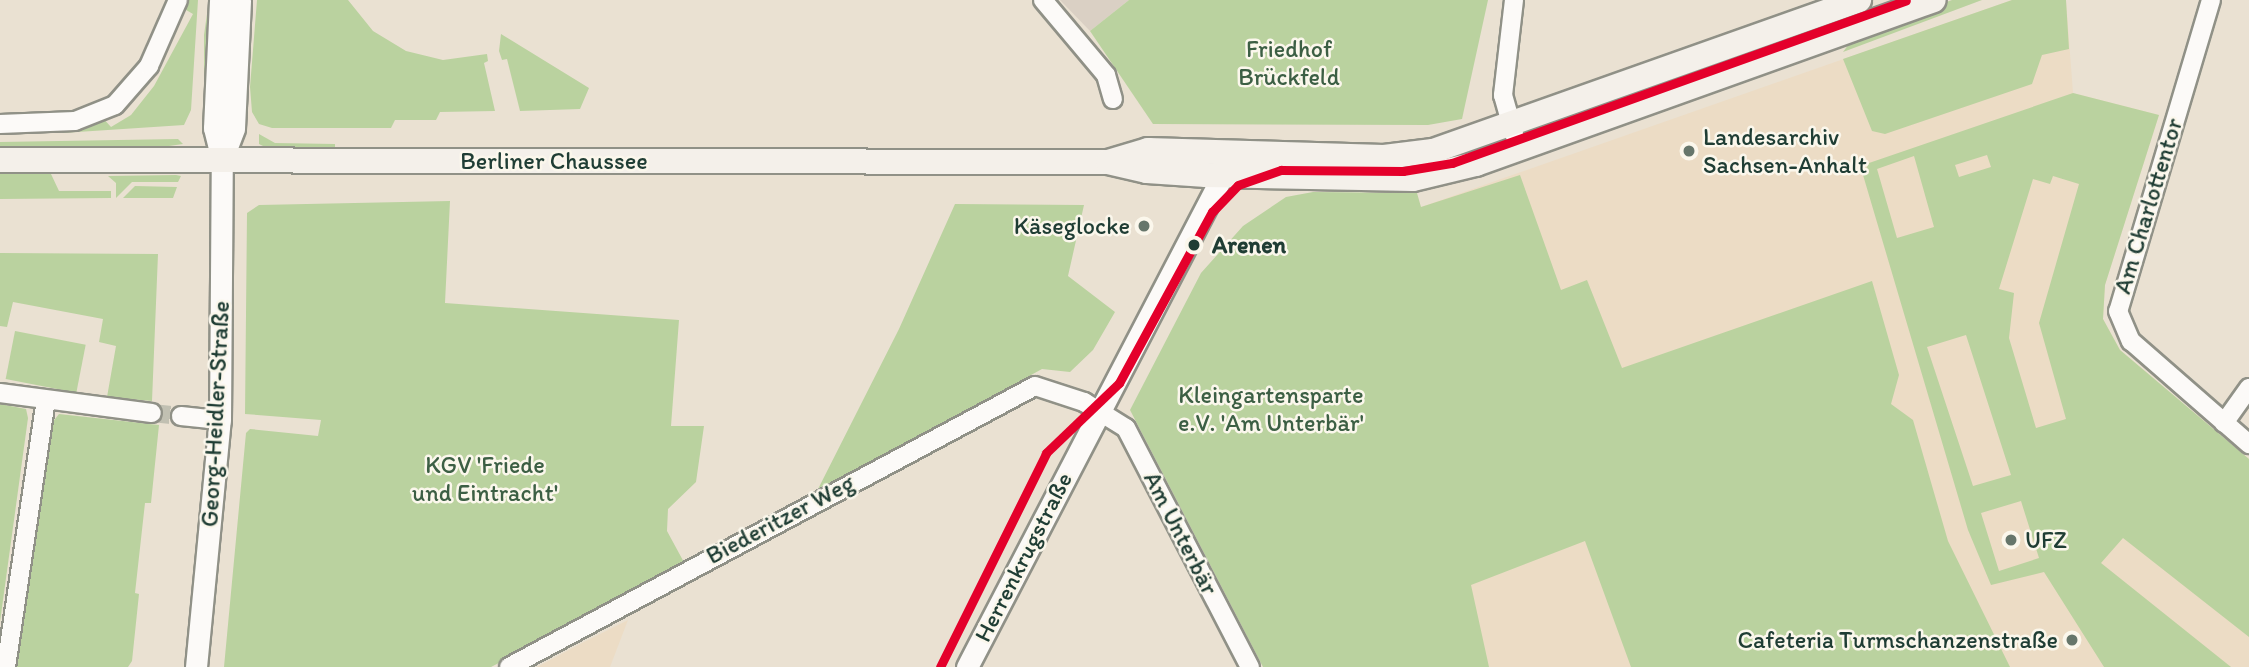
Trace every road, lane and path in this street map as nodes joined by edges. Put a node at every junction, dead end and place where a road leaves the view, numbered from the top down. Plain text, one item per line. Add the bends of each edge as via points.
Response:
1 (178, 0) edge
2 (220, 0) edge
3 (240, 0) edge
4 (1043, 0) edge
5 (1514, 0) edge
6 (1859, 0) edge
7 (1933, 0) edge
8 (2211, 0) edge
9 (1113, 99) dead end
10 (0, 124) edge
11 (1511, 125) junction
12 (1519, 148) junction
13 (0, 160) edge
14 (222, 160) junction
15 (1228, 165) junction
16 (2249, 388) edge
17 (0, 393) edge
18 (46, 400) junction
19 (1099, 410) junction
20 (152, 413) tunnel mouth
21 (181, 416) tunnel mouth
22 (220, 420) junction
23 (2224, 423) junction
24 (2249, 444) edge
25 (6, 667) edge
26 (196, 667) edge
27 (509, 667) edge
28 (967, 667) edge
29 (1250, 667) edge

1 - 10 street via 144,73 115,105 75,121
2 - 14 street via 214,128
3 - 14 street via 234,128
4 - 9 street via 1106,75
5 - 11 street via 1503,95
6 - 11 main road, Berliner Chaussee
7 - 12 main road, Berliner Chaussee
8 - 23 street, Am Charlottentor via 2118,310 2128,338
11 - 12 street
11 - 15 main road, Berliner Chaussee via 1408,156
12 - 15 main road, Berliner Chaussee via 1457,170 1413,179
13 - 14 main road, Berliner Chaussee
14 - 15 main road, Berliner Chaussee via 1108,162 1147,172
14 - 22 street, Georg-Heidler-Straße
15 - 19 street, Herrenkrugstraße
16 - 23 street
17 - 18 street
18 - 20 street
18 - 25 street
19 - 27 street, Biederitzer Weg via 1056,390 1025,388
19 - 28 street, Herrenkrugstraße
19 - 29 street, Am Unterbär via 1126,428
21 - 22 street
22 - 26 street, Georg-Heidler-Straße
23 - 24 street, Am Charlottentor

